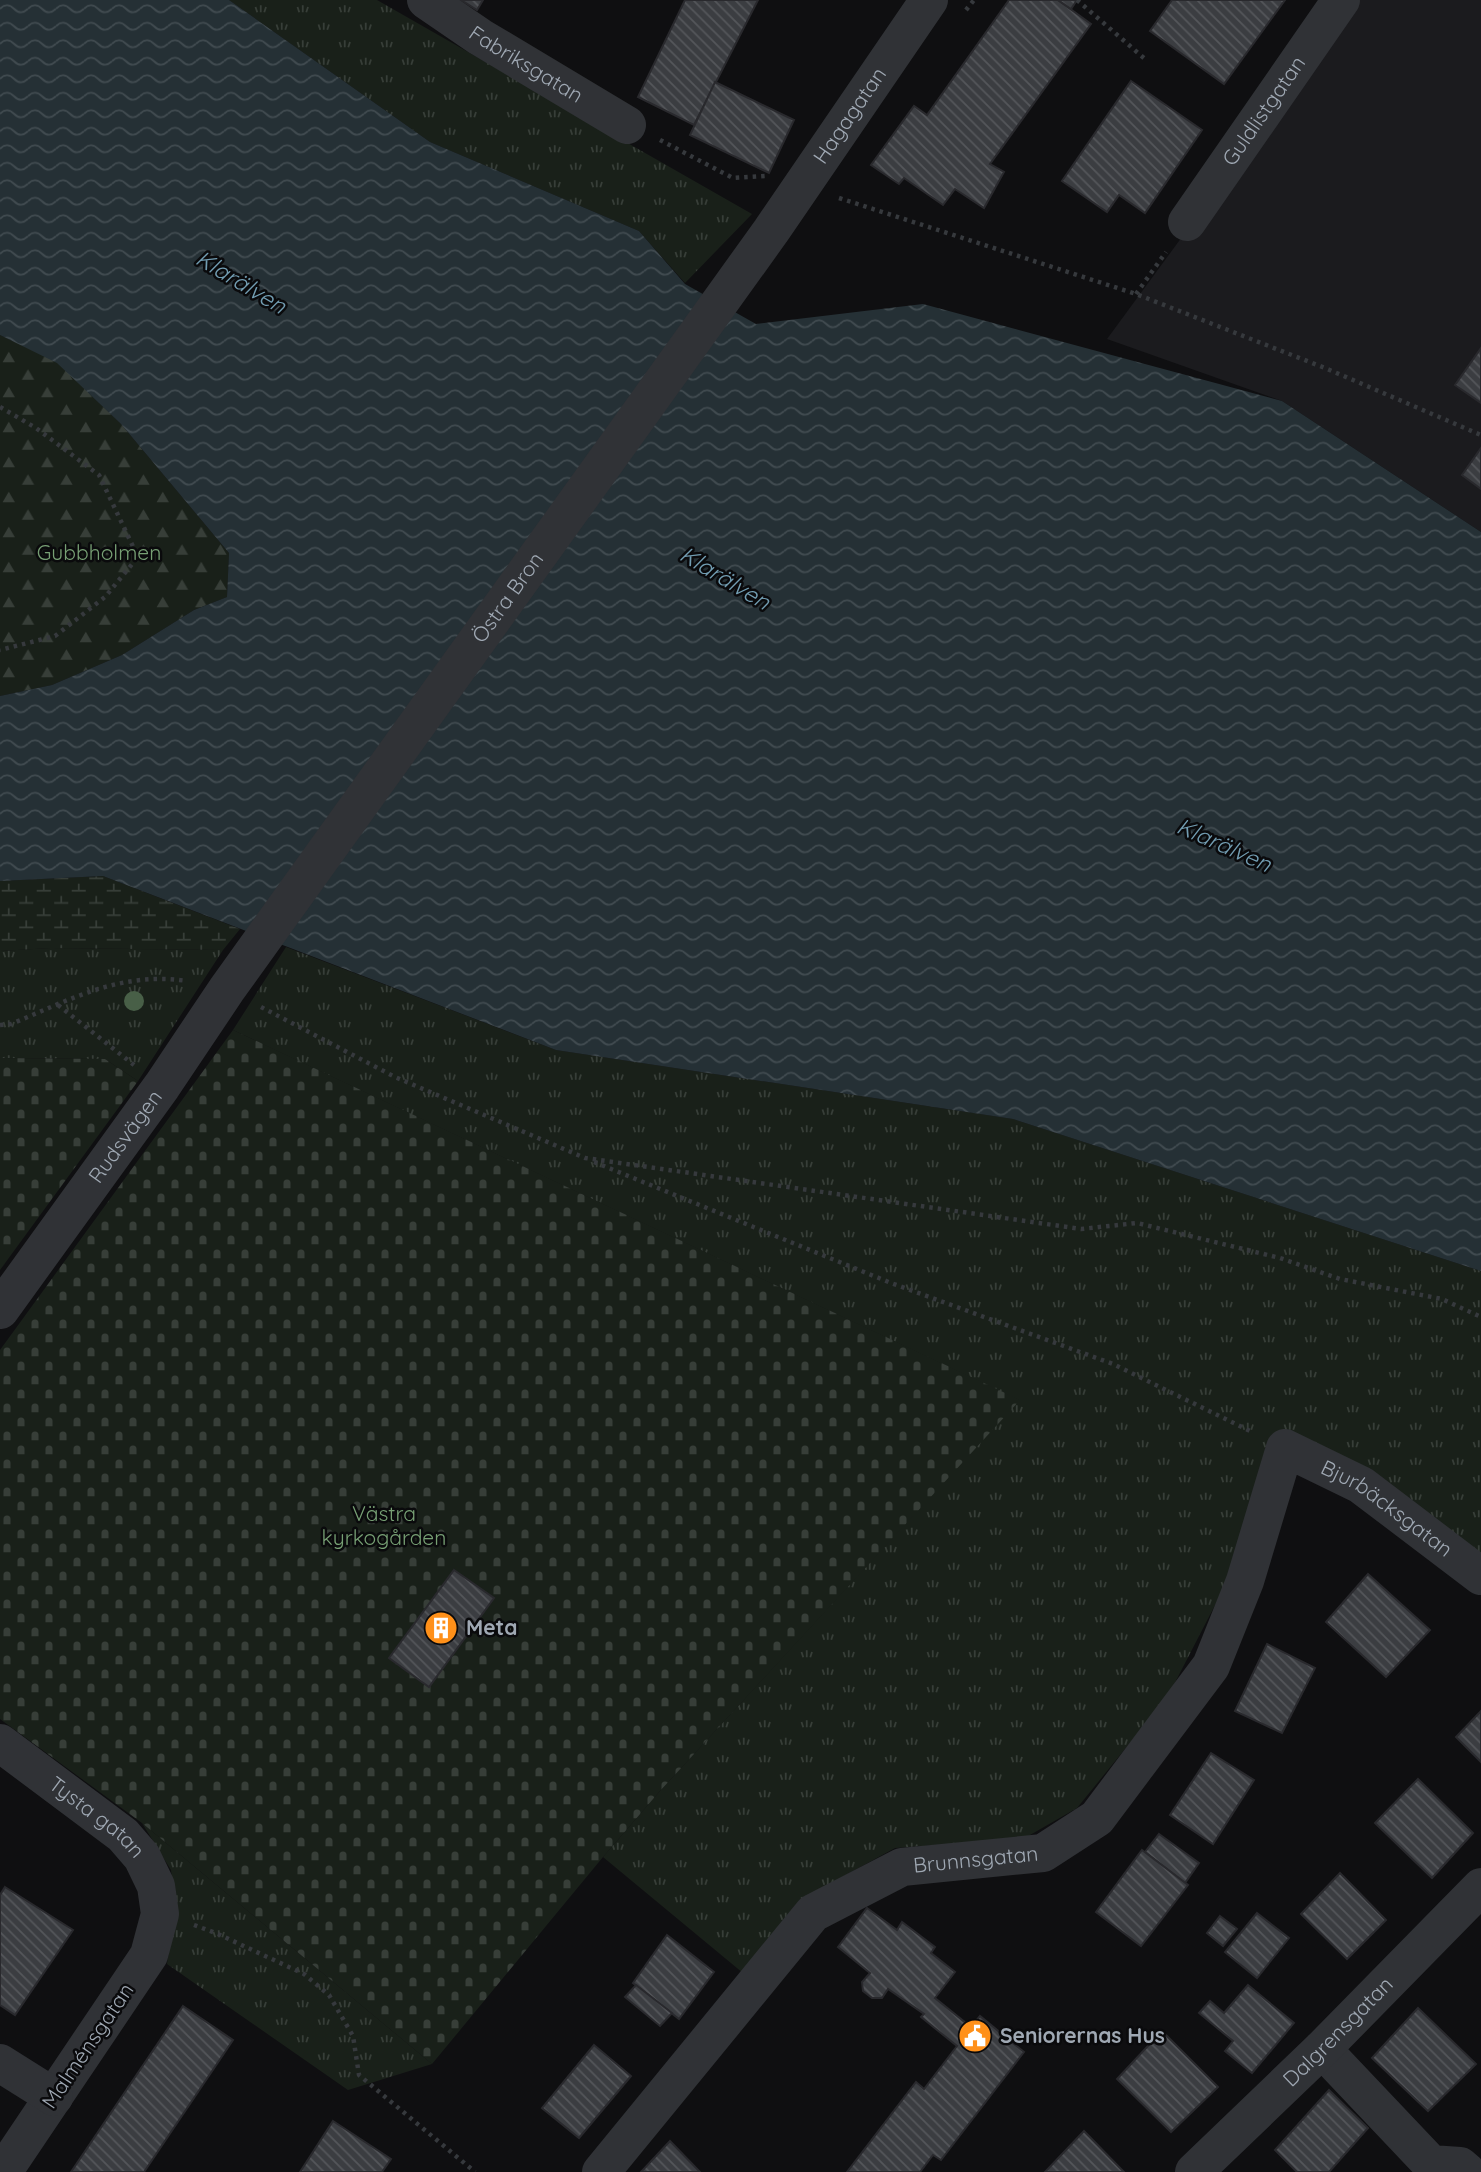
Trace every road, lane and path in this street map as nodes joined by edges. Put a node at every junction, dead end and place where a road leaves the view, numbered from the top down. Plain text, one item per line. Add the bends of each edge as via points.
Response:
1 (426, 0) edge
2 (929, 0) edge
3 (1077, 0) edge
4 (1341, 0) edge
5 (1146, 59) dead end
6 (626, 125) joint
7 (806, 182) junction
8 (1187, 222) joint
9 (771, 231) joint
10 (1136, 294) junction
11 (0, 407) edge
12 (1481, 435) edge
13 (0, 650) edge
14 (237, 976) junction
15 (58, 1005) junction
16 (0, 1025) edge
17 (162, 1086) junction
18 (585, 1158) junction
19 (0, 1310) edge
20 (1481, 1317) edge
21 (1284, 1448) junction
22 (1481, 1576) edge
23 (0, 1743) edge
24 (1481, 1887) edge
25 (160, 1914) junction
26 (1322, 2049) junction
27 (0, 2063) edge
28 (54, 2097) junction
29 (3, 2172) edge
30 (475, 2172) edge
31 (601, 2172) edge
32 (1194, 2172) edge
33 (1467, 2172) edge

1 - 6 street, Fabriksgatan
2 - 7 street, Hagagatan
3 - 5 path
4 - 8 street, Guldlistgatan
6 - 7 path via 733,178 772,175
7 - 9 street, Hagagatan
7 - 10 path via 835,197
8 - 10 path
9 - 14 street, Östra Bron
10 - 12 path
11 - 13 path via 99,475 138,557 105,597 55,636
14 - 15 path via 136,980 92,990
14 - 17 street, Rudsvägen
14 - 18 path via 395,1077
15 - 16 path
15 - 17 path
17 - 19 street, Rudsvägen
18 - 20 path via 1081,1229 1137,1223 1280,1258 1340,1279 1442,1299
18 - 21 path via 891,1283 1113,1364
21 - 22 street, Bjurbäcksgatan via 1361,1485
21 - 31 street, Brunnsgatan via 1245,1581 1211,1666 1097,1818 1043,1853 902,1867 813,1913
23 - 25 street, Tysta gatan via 124,1835 142,1857 156,1886
24 - 26 street, Dalgrensgatan
25 - 28 street, Malménsgatan via 149,1955
25 - 30 path via 218,1934 304,1974 329,1995 353,2036 359,2075
26 - 32 street, Dalgrensgatan
26 - 33 street via 1432,2164 1460,2166
27 - 28 street
28 - 29 street, Malménsgatan

